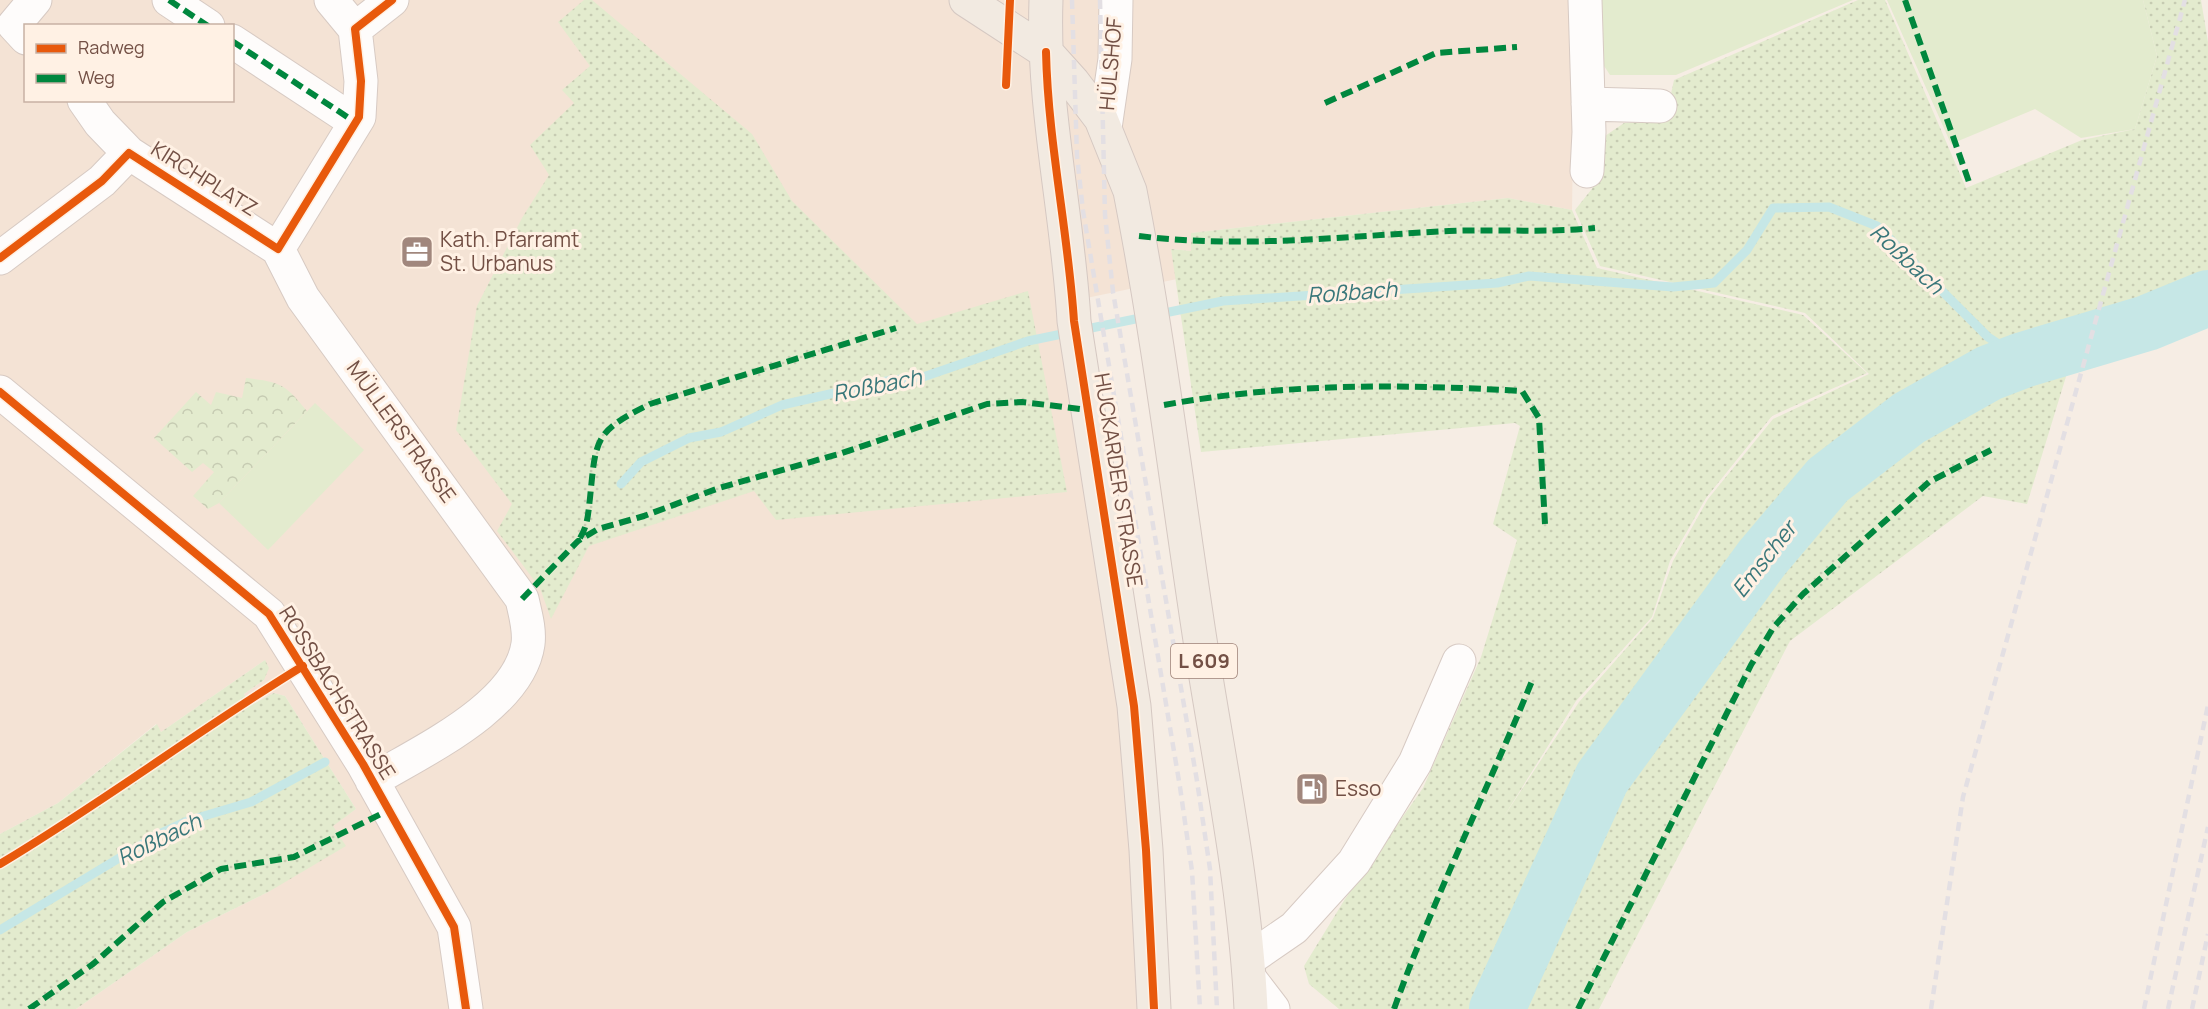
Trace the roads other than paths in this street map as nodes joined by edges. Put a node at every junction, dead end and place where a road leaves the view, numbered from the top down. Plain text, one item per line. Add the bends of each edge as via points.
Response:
1 (35, 0) edge
2 (169, 0) edge
3 (331, 0) edge
4 (392, 0) edge
5 (966, 0) edge
6 (1046, 0) edge
7 (1116, 0) edge
8 (1584, 0) edge
9 (205, 24) edge
10 (355, 29) junction
11 (24, 36) edge
12 (234, 42) edge
13 (1046, 52) junction
14 (85, 102) edge
15 (1588, 104) junction
16 (1660, 106) dead end
17 (355, 122) junction
18 (1105, 128) junction
19 (129, 153) junction
20 (1587, 171) dead end
21 (278, 249) junction
22 (0, 258) edge
23 (0, 392) edge
24 (1459, 661) dead end
25 (372, 781) junction
26 (1250, 982) edge
27 (466, 1009) edge
28 (1154, 1009) edge
29 (1273, 1009) edge

1 - 11 street via 14,25
2 - 9 street
3 - 10 street
4 - 10 street
5 - 13 main road
6 - 13 main road
7 - 18 street, HÜLSHOF via 1115,59
8 - 15 street
10 - 17 street via 361,81 359,117
12 - 17 street
13 - 18 main road, L 609
13 - 28 main road, HUCKARDER STRASSE via 1072,301 1134,706
14 - 19 street, KIRCHPLATZ
15 - 16 street
15 - 20 street
17 - 21 street
18 - 26 main road, L 609 via 1131,190 1232,830
19 - 21 street, KIRCHPLATZ
19 - 22 street, KIRCHPLATZ via 102,181
21 - 25 street, MÜLLERSTRASSE via 303,298 522,599 527,620 528,645 522,663 500,697 482,714
23 - 25 street, ROSSBACHSTRASSE via 269,614
24 - 26 street via 1414,763 1354,862
25 - 27 street, ROSSBACHSTRASSE via 454,927
26 - 29 street, L 609

